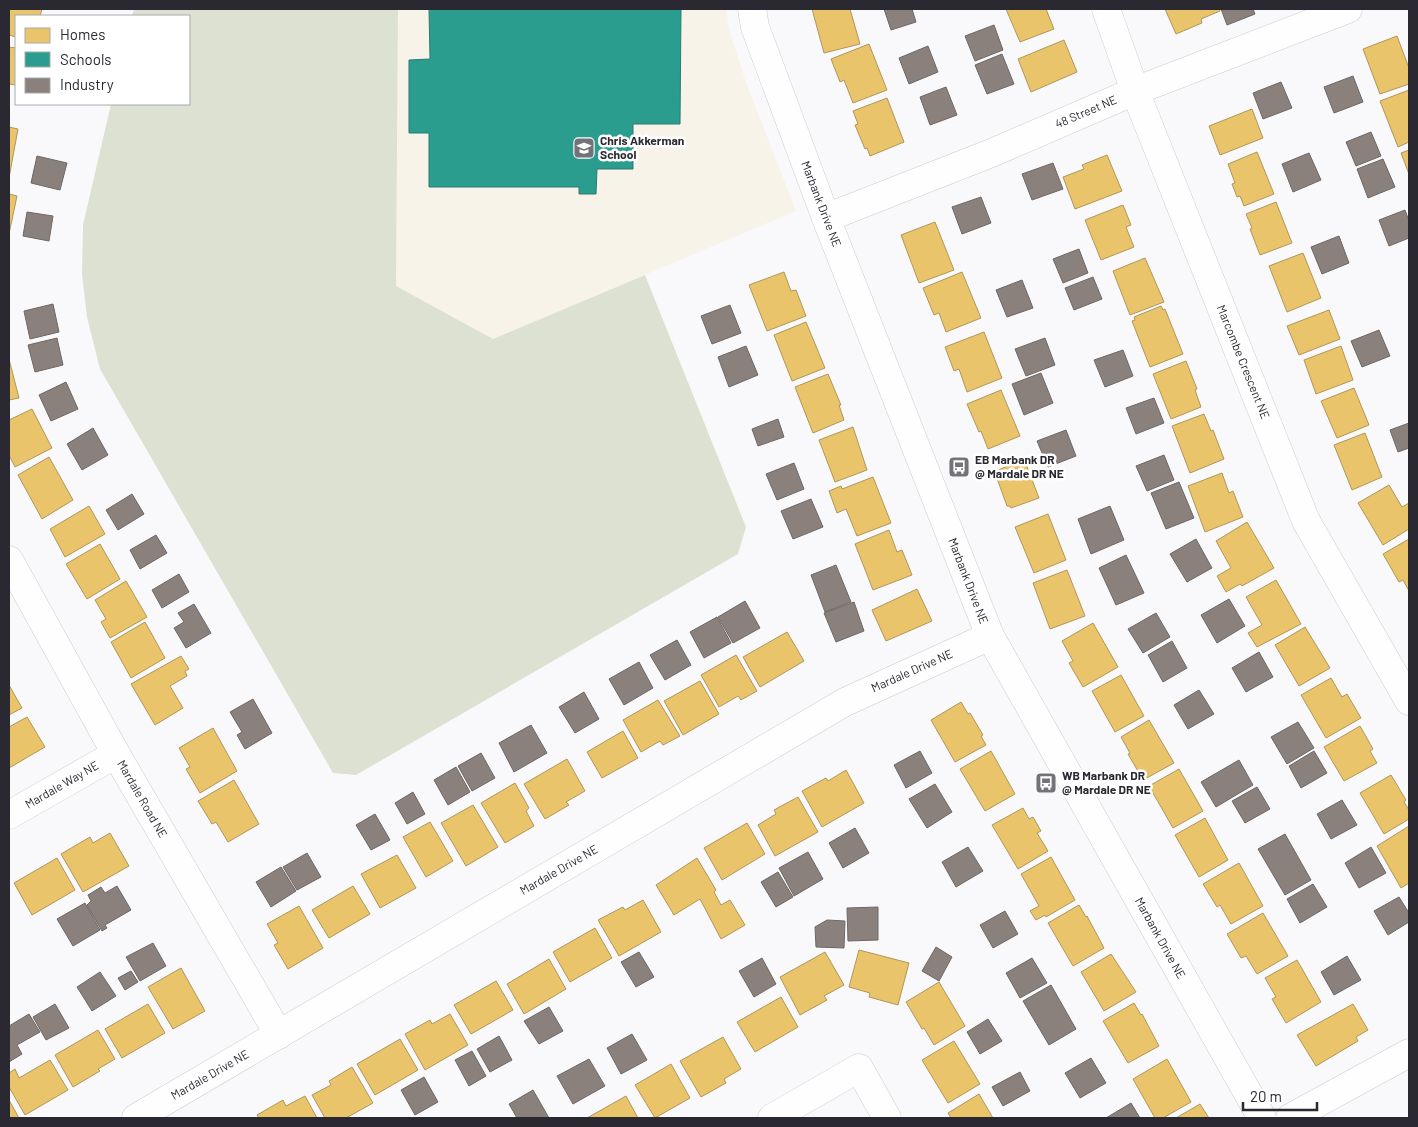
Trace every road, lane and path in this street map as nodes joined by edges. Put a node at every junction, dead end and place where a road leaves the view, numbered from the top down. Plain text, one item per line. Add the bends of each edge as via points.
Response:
1 (752, 9) edge
2 (1106, 9) edge
3 (1348, 9) edge
4 (1135, 92) junction
5 (826, 218) junction
6 (9, 560) edge
7 (990, 636) junction
8 (1409, 701) edge
9 (116, 754) junction
10 (9, 815) edge
11 (278, 1035) junction
12 (1409, 1053) edge
13 (136, 1118) edge
14 (772, 1118) edge
15 (887, 1118) edge
16 (1262, 1118) edge
17 (1290, 1118) edge

1 - 5 street, Marbank Drive NE via 755,27
2 - 4 street, Marcombe Crescent NE
3 - 4 street, 48 Street NE
4 - 5 street, 48 Street NE
4 - 8 street, Marcombe Crescent NE via 1306,520
5 - 7 street, Marbank Drive NE
6 - 9 street, Mardale Road NE
7 - 11 street, Mardale Drive NE via 845,702
7 - 16 street, Marbank Drive NE
9 - 10 street, Mardale Way NE
9 - 11 street, Mardale Road NE
11 - 13 street, Mardale Drive NE
12 - 17 street
14 - 15 street via 859,1068

